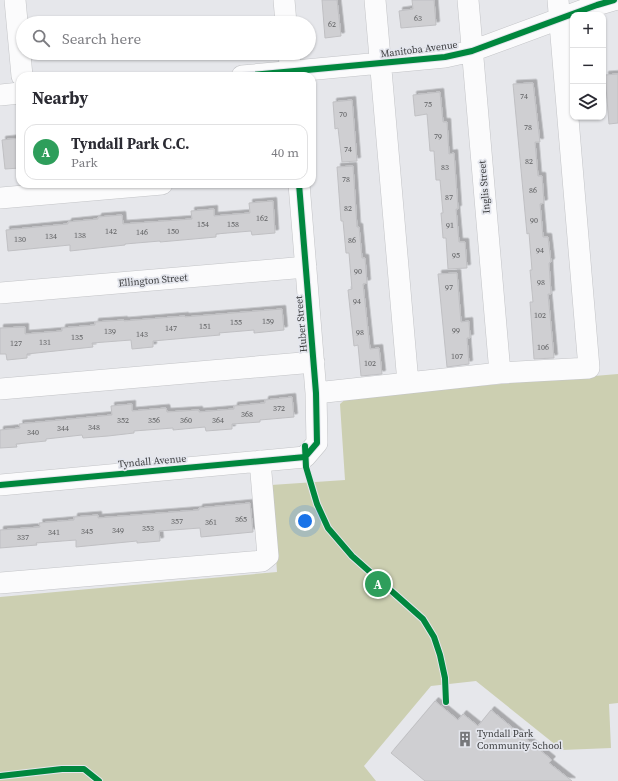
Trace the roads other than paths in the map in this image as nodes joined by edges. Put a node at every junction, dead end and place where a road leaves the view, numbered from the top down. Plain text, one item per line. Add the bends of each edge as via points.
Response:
1 (7, 0) edge
2 (14, 0) edge
3 (284, 0) edge
4 (375, 0) edge
5 (468, 0) edge
6 (614, 0) edge
7 (0, 1) edge
8 (559, 9) edge
9 (285, 16) edge
10 (16, 19) edge
11 (472, 51) junction
12 (20, 60) edge
13 (381, 64) junction
14 (290, 67) edge
15 (22, 72) edge
16 (263, 72) edge
17 (16, 93) edge
18 (0, 95) edge
19 (116, 188) edge
20 (299, 188) edge
21 (0, 198) edge
22 (306, 267) junction
23 (0, 293) edge
24 (314, 362) junction
25 (500, 373) junction
26 (408, 383) junction
27 (0, 389) edge
28 (316, 393) junction
29 (305, 457) joint
30 (260, 461) junction
31 (0, 485) edge
32 (0, 583) edge

1 - 7 street
2 - 10 street
3 - 9 street
4 - 13 street
5 - 11 street, Inglis Street
6 - 8 street, Manitoba Avenue
8 - 11 street, Manitoba Avenue
8 - 25 street via 588,368
11 - 13 street, Manitoba Avenue via 445,57
11 - 25 street, Inglis Street
12 - 15 street
13 - 14 street, Manitoba Avenue
13 - 26 street
14 - 16 street, Manitoba Avenue
17 - 18 street
19 - 21 street
20 - 22 street, Huber Street
22 - 23 street, Ellington Street
22 - 24 street, Huber Street
24 - 27 street
24 - 28 street, Huber Street
25 - 26 street
26 - 28 street
28 - 29 street, Huber Street via 317,443
29 - 30 street, Tyndall Avenue
30 - 31 street, Tyndall Avenue
30 - 32 street via 268,556 262,561

